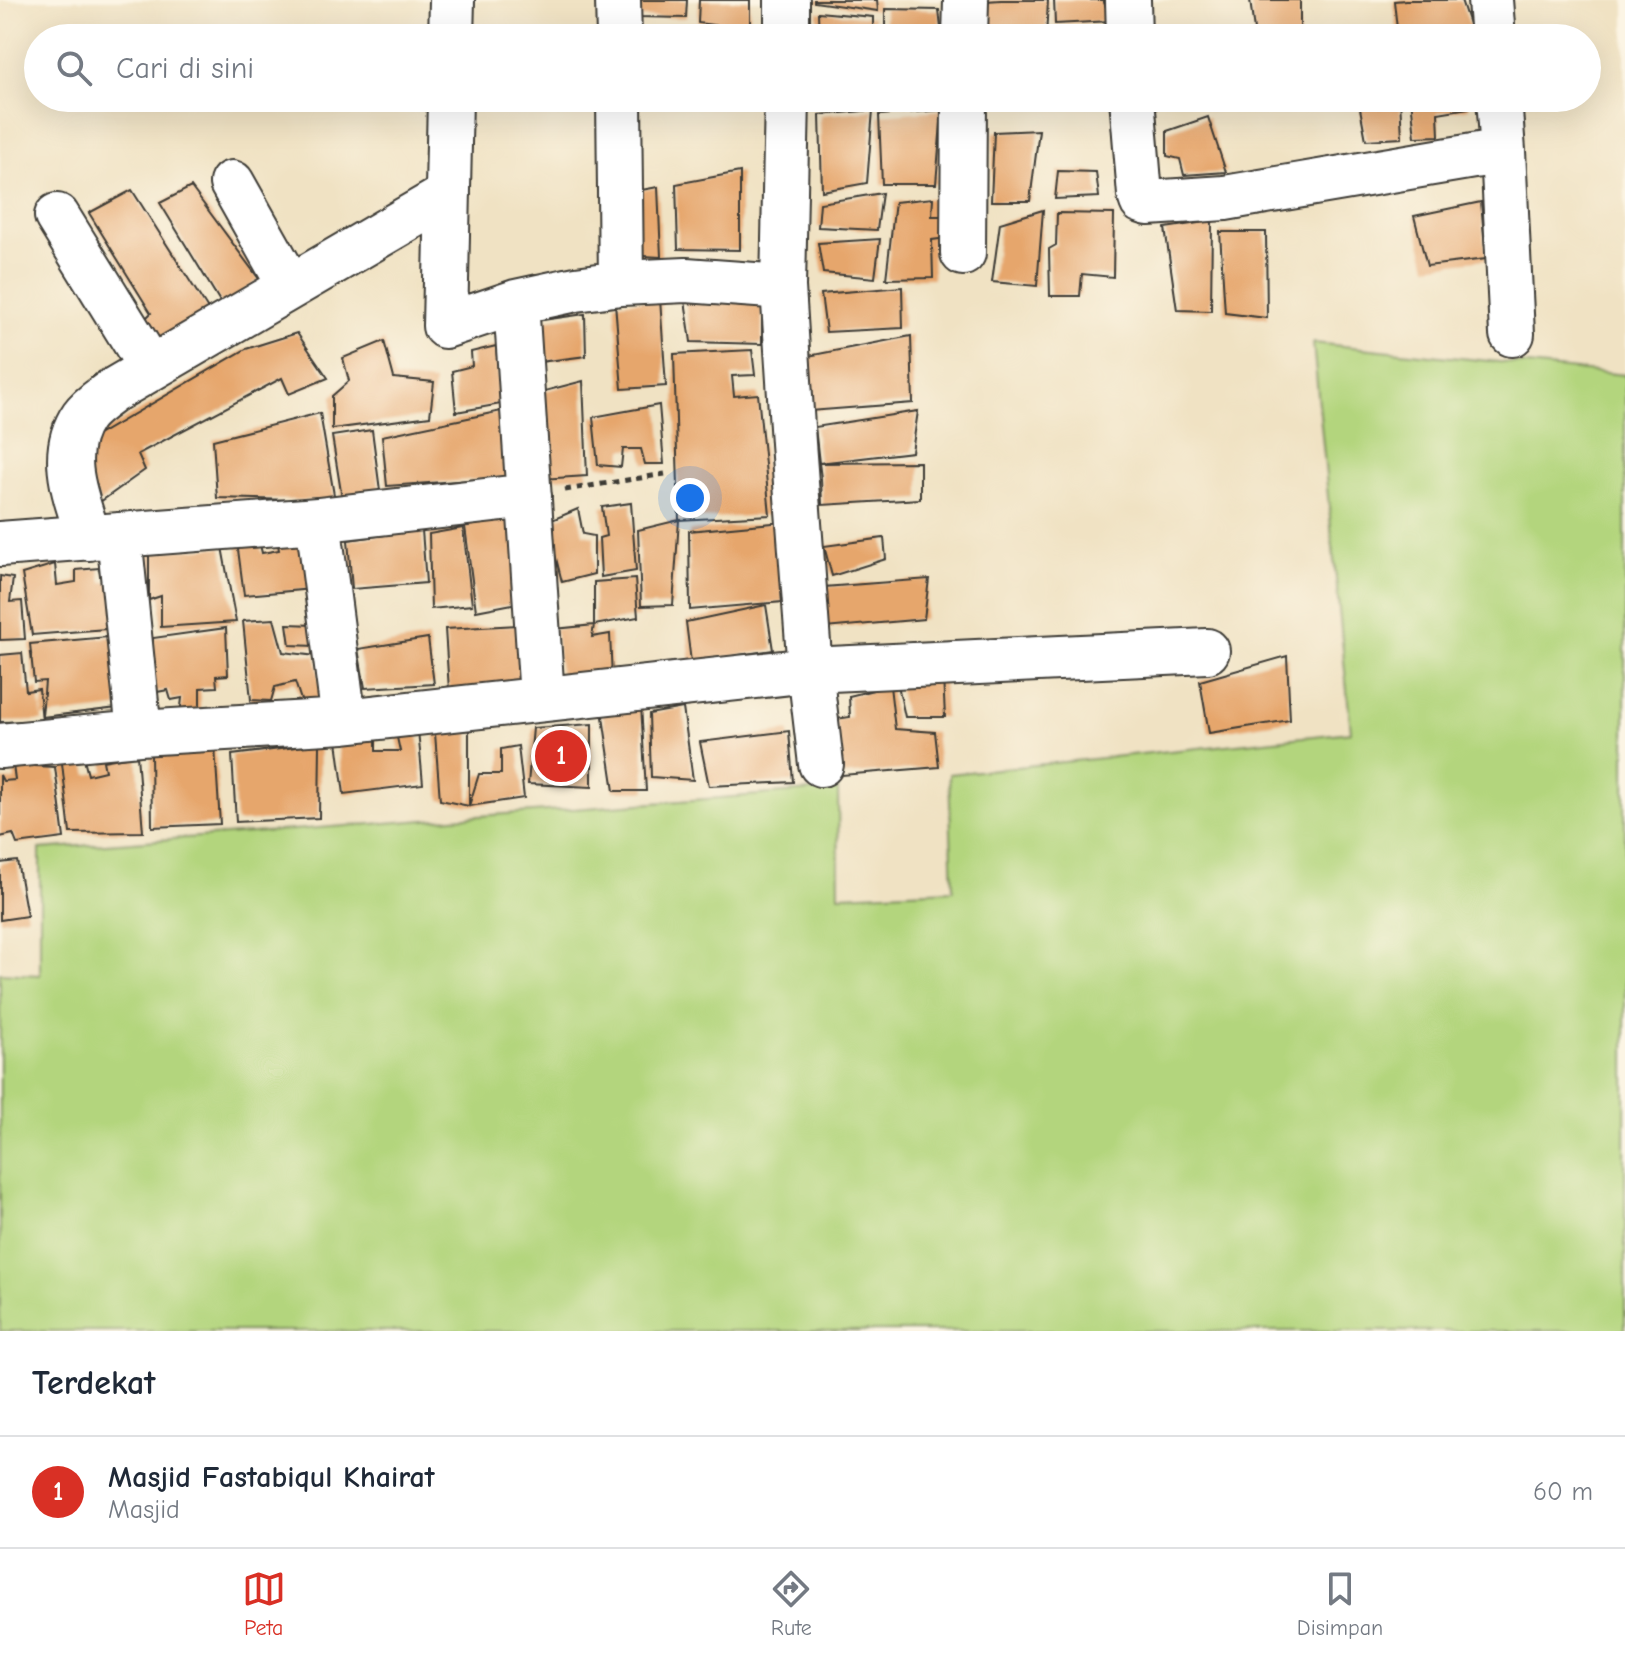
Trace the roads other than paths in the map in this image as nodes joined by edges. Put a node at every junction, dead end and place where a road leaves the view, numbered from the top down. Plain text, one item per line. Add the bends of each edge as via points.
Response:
1 (452, 0) edge
2 (618, 0) edge
3 (787, 0) edge
4 (966, 0) edge
5 (1128, 0) edge
6 (1490, 0) edge
7 (451, 24) edge
8 (619, 24) edge
9 (787, 24) edge
10 (965, 24) edge
11 (1129, 24) edge
12 (1492, 24) edge
13 (450, 112) edge
14 (619, 112) edge
15 (787, 112) edge
16 (964, 112) edge
17 (1133, 112) edge
18 (1500, 112) edge
19 (1503, 151) junction
20 (232, 183) dead end
21 (448, 195) junction
22 (57, 216) dead end
23 (963, 253) dead end
24 (621, 283) junction
25 (290, 286) junction
26 (783, 287) junction
27 (516, 302) junction
28 (1512, 334) dead end
29 (151, 368) junction
30 (529, 496) junction
31 (318, 520) junction
32 (104, 536) junction
33 (0, 544) edge
34 (1207, 651) dead end
35 (810, 670) junction
36 (542, 698) junction
37 (344, 721) junction
38 (139, 733) junction
39 (0, 746) edge
40 (821, 764) dead end

1 - 7 street
2 - 8 street
3 - 9 street
4 - 10 street
5 - 11 street
6 - 12 street
13 - 21 street
14 - 24 street
15 - 26 street
16 - 23 street
17 - 19 street via 1140,195 1148,203 1225,198
18 - 19 street
19 - 28 street
20 - 25 street
21 - 25 street
21 - 27 street via 445,326
22 - 29 street
24 - 26 street via 686,280
24 - 27 street
25 - 29 street
26 - 35 street
27 - 30 street
29 - 32 street via 84,414 71,440 73,489
30 - 31 street
30 - 36 street
31 - 32 street
31 - 37 street
32 - 33 street
32 - 38 street
34 - 35 street
35 - 36 street
35 - 40 street
36 - 37 street
37 - 38 street
38 - 39 street

